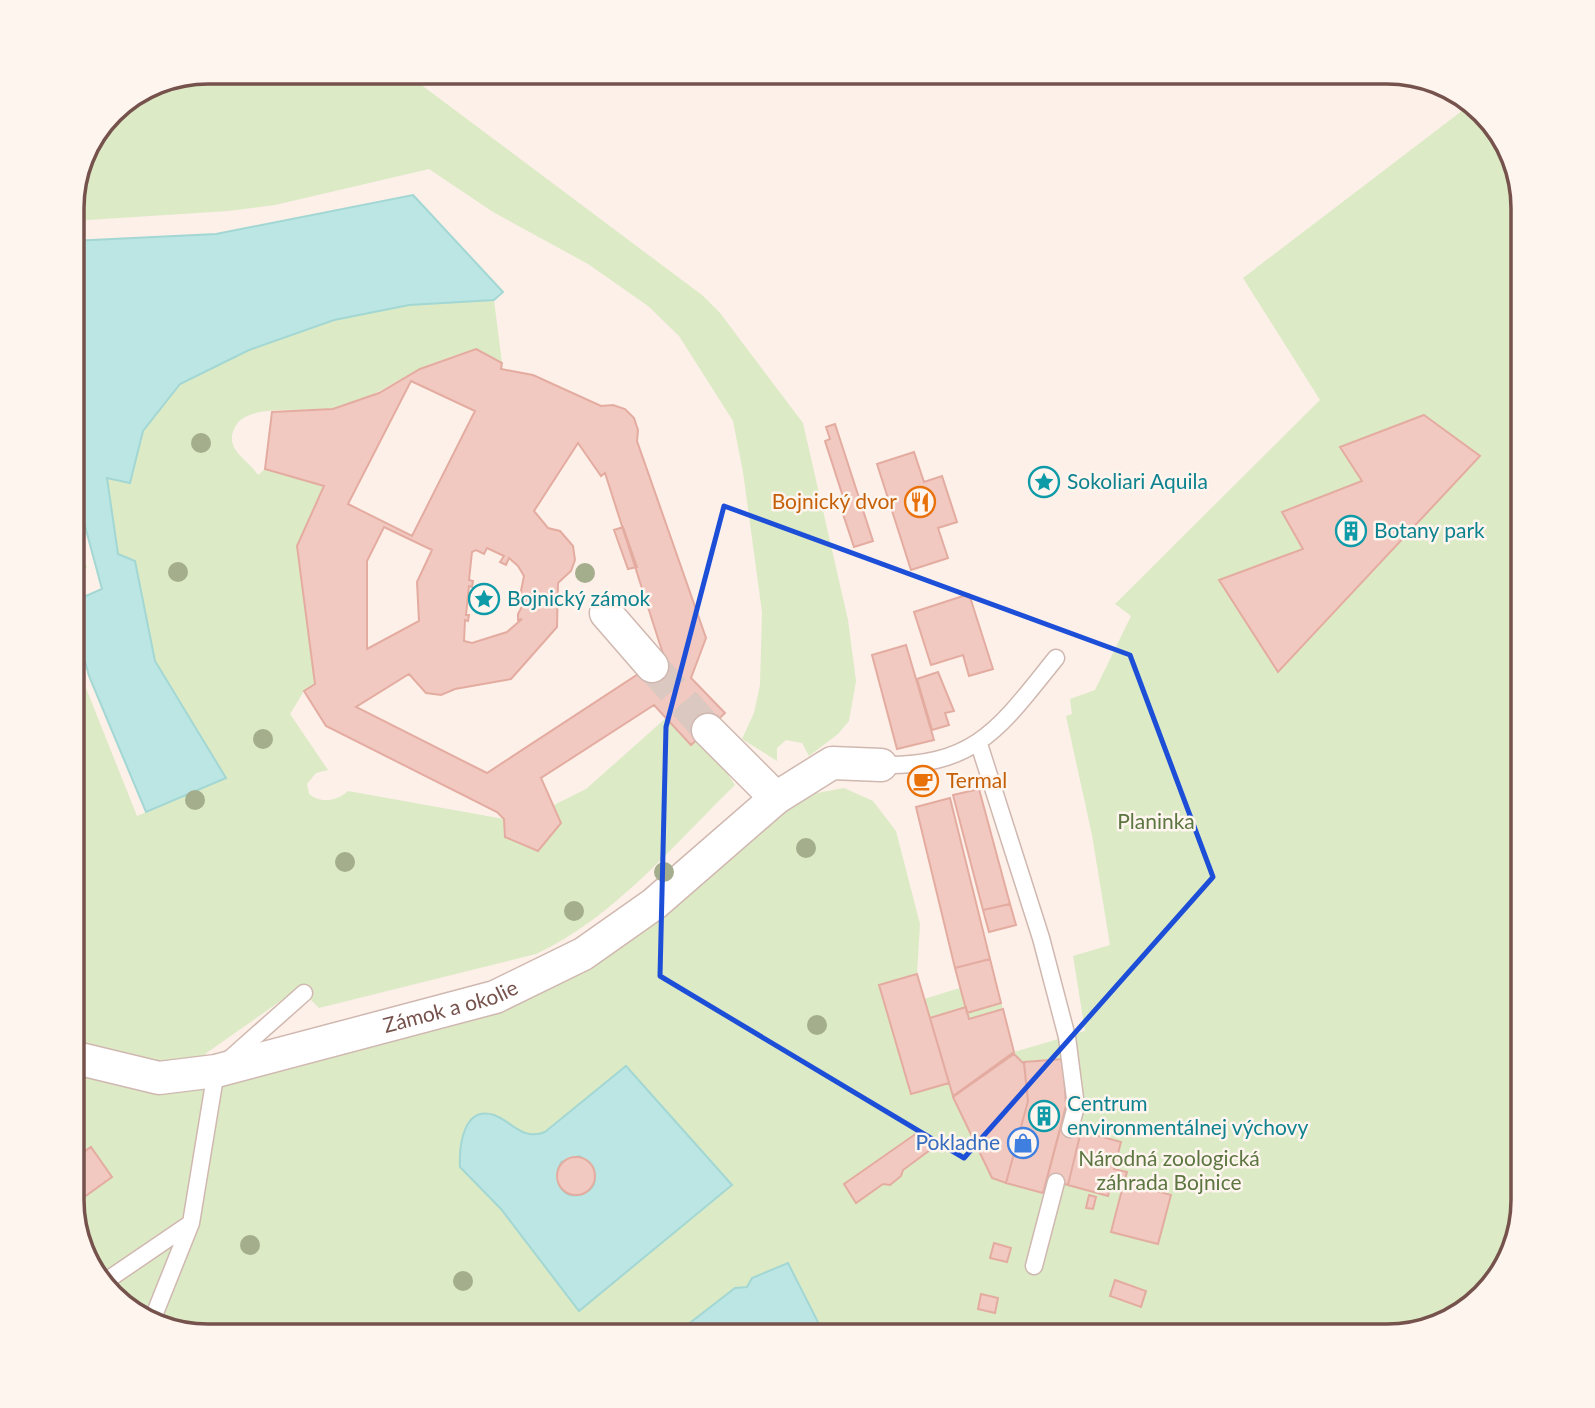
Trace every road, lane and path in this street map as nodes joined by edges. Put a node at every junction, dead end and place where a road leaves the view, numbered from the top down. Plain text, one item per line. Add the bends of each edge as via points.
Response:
1 (606, 613) dead end
2 (1056, 658) dead end
3 (652, 666) tunnel mouth
4 (708, 730) tunnel mouth
5 (979, 744) junction
6 (881, 765) joint
7 (767, 789) junction
8 (304, 993) dead end
9 (84, 1060) edge
10 (216, 1071) junction
11 (1070, 1129) dead end
12 (1056, 1182) dead end
13 (191, 1223) junction
14 (1034, 1266) dead end
15 (111, 1277) edge
16 (155, 1312) edge

1 - 3 street
2 - 5 lane via 1003,724
4 - 7 street
5 - 6 lane via 916,766
5 - 11 lane via 1041,938 1067,1037 1076,1106
6 - 7 street, Zámok a okolie via 832,763
7 - 10 street, Zámok a okolie via 654,904 583,954 495,997
8 - 10 lane
9 - 10 street, Zámok a okolie via 159,1078
10 - 13 lane
12 - 14 lane
13 - 15 lane
13 - 16 lane

